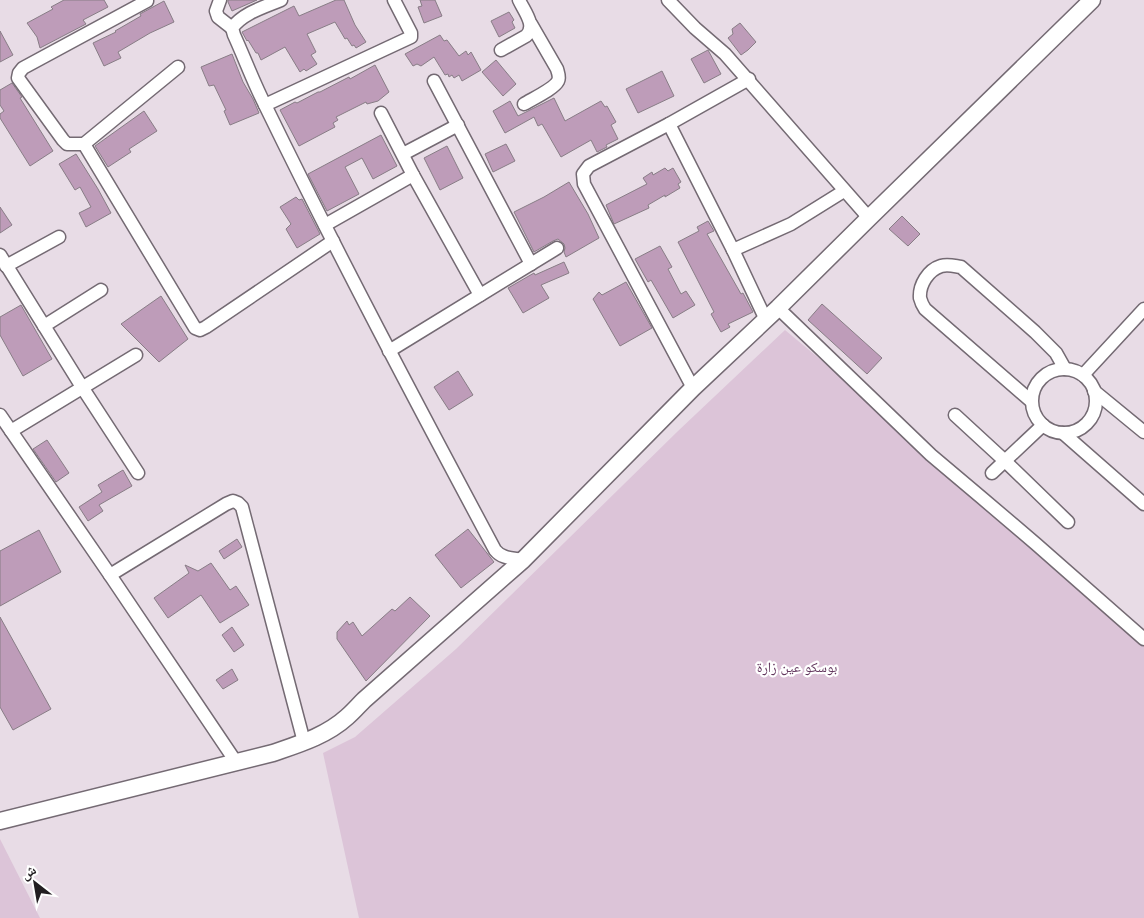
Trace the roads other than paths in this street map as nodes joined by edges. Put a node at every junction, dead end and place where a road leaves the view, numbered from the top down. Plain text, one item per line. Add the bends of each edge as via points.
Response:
1 (220, 0) edge
2 (281, 0) edge
3 (394, 0) edge
4 (519, 0) edge
5 (668, 0) edge
6 (1092, 0) edge
7 (147, 1) dead end
8 (531, 24) junction
9 (232, 28) junction
10 (501, 50) dead end
11 (178, 67) dead end
12 (749, 79) junction
13 (434, 81) dead end
14 (524, 104) dead end
15 (265, 105) junction
16 (381, 113) dead end
17 (669, 124) junction
18 (458, 125) junction
19 (84, 144) junction
20 (403, 154) junction
21 (413, 175) junction
22 (844, 191) junction
23 (869, 218) junction
24 (325, 225) junction
25 (59, 237) dead end
26 (334, 241) junction
27 (556, 248) dead end
28 (733, 250) junction
29 (3, 260) edge
30 (531, 264) junction
31 (101, 290) dead end
32 (480, 295) junction
33 (778, 308) junction
34 (1144, 309) edge
35 (766, 320) junction
36 (44, 326) junction
37 (389, 351) junction
38 (136, 355) dead end
39 (1065, 369) junction
40 (1083, 375) junction
41 (82, 387) junction
42 (693, 388) junction
43 (1094, 391) junction
44 (1031, 401) junction
45 (0, 415) edge
46 (955, 415) dead end
47 (1042, 425) junction
48 (11, 431) junction
49 (1144, 432) edge
50 (1064, 433) junction
51 (1005, 461) junction
52 (138, 473) dead end
53 (992, 474) dead end
54 (1144, 504) edge
55 (1068, 522) dead end
56 (523, 560) junction
57 (110, 575) junction
58 (1144, 639) edge
59 (304, 742) junction
60 (236, 762) junction
61 (0, 821) edge

1 - 9 street via 216,12 218,17
2 - 9 street via 238,20
3 - 15 street via 411,33 410,37
4 - 8 street
5 - 12 street
6 - 23 main road
7 - 19 street via 19,72 18,78 63,140 67,144
8 - 10 street via 526,36
8 - 14 street via 559,77 553,87
9 - 15 street
11 - 19 street
12 - 17 street
12 - 22 street
13 - 18 street
15 - 24 street
16 - 20 street
17 - 28 street
17 - 42 street via 590,166 584,174 584,184
18 - 20 street
18 - 30 street
19 - 26 street via 194,328 206,327
20 - 21 street
21 - 24 street
21 - 32 street
22 - 23 street
22 - 28 street via 791,224
23 - 33 main road
24 - 26 street
25 - 29 street
26 - 37 street
27 - 30 street
28 - 35 street
29 - 36 street
30 - 32 street
31 - 36 street
32 - 37 street
33 - 35 main road
33 - 58 street via 932,454
34 - 40 street
35 - 42 main road
36 - 41 street
37 - 56 street via 498,555
38 - 41 street
39 - 40 street
39 - 44 street via 1054,370 1042,377 1034,388
39 - 44 street via 1056,353 1035,332 961,267 939,266 926,276 920,299 925,309
40 - 43 street
41 - 48 street
41 - 52 street
42 - 56 main road
43 - 49 street
43 - 50 street via 1096,406 1090,420 1078,430
44 - 47 street via 1034,415
45 - 48 street
46 - 51 street
47 - 50 street
47 - 51 street
48 - 57 street
50 - 54 street
51 - 53 street
51 - 55 street
56 - 59 main road via 346,718
57 - 59 street via 226,504 238,503 242,507
57 - 60 street
59 - 60 main road
60 - 61 main road

